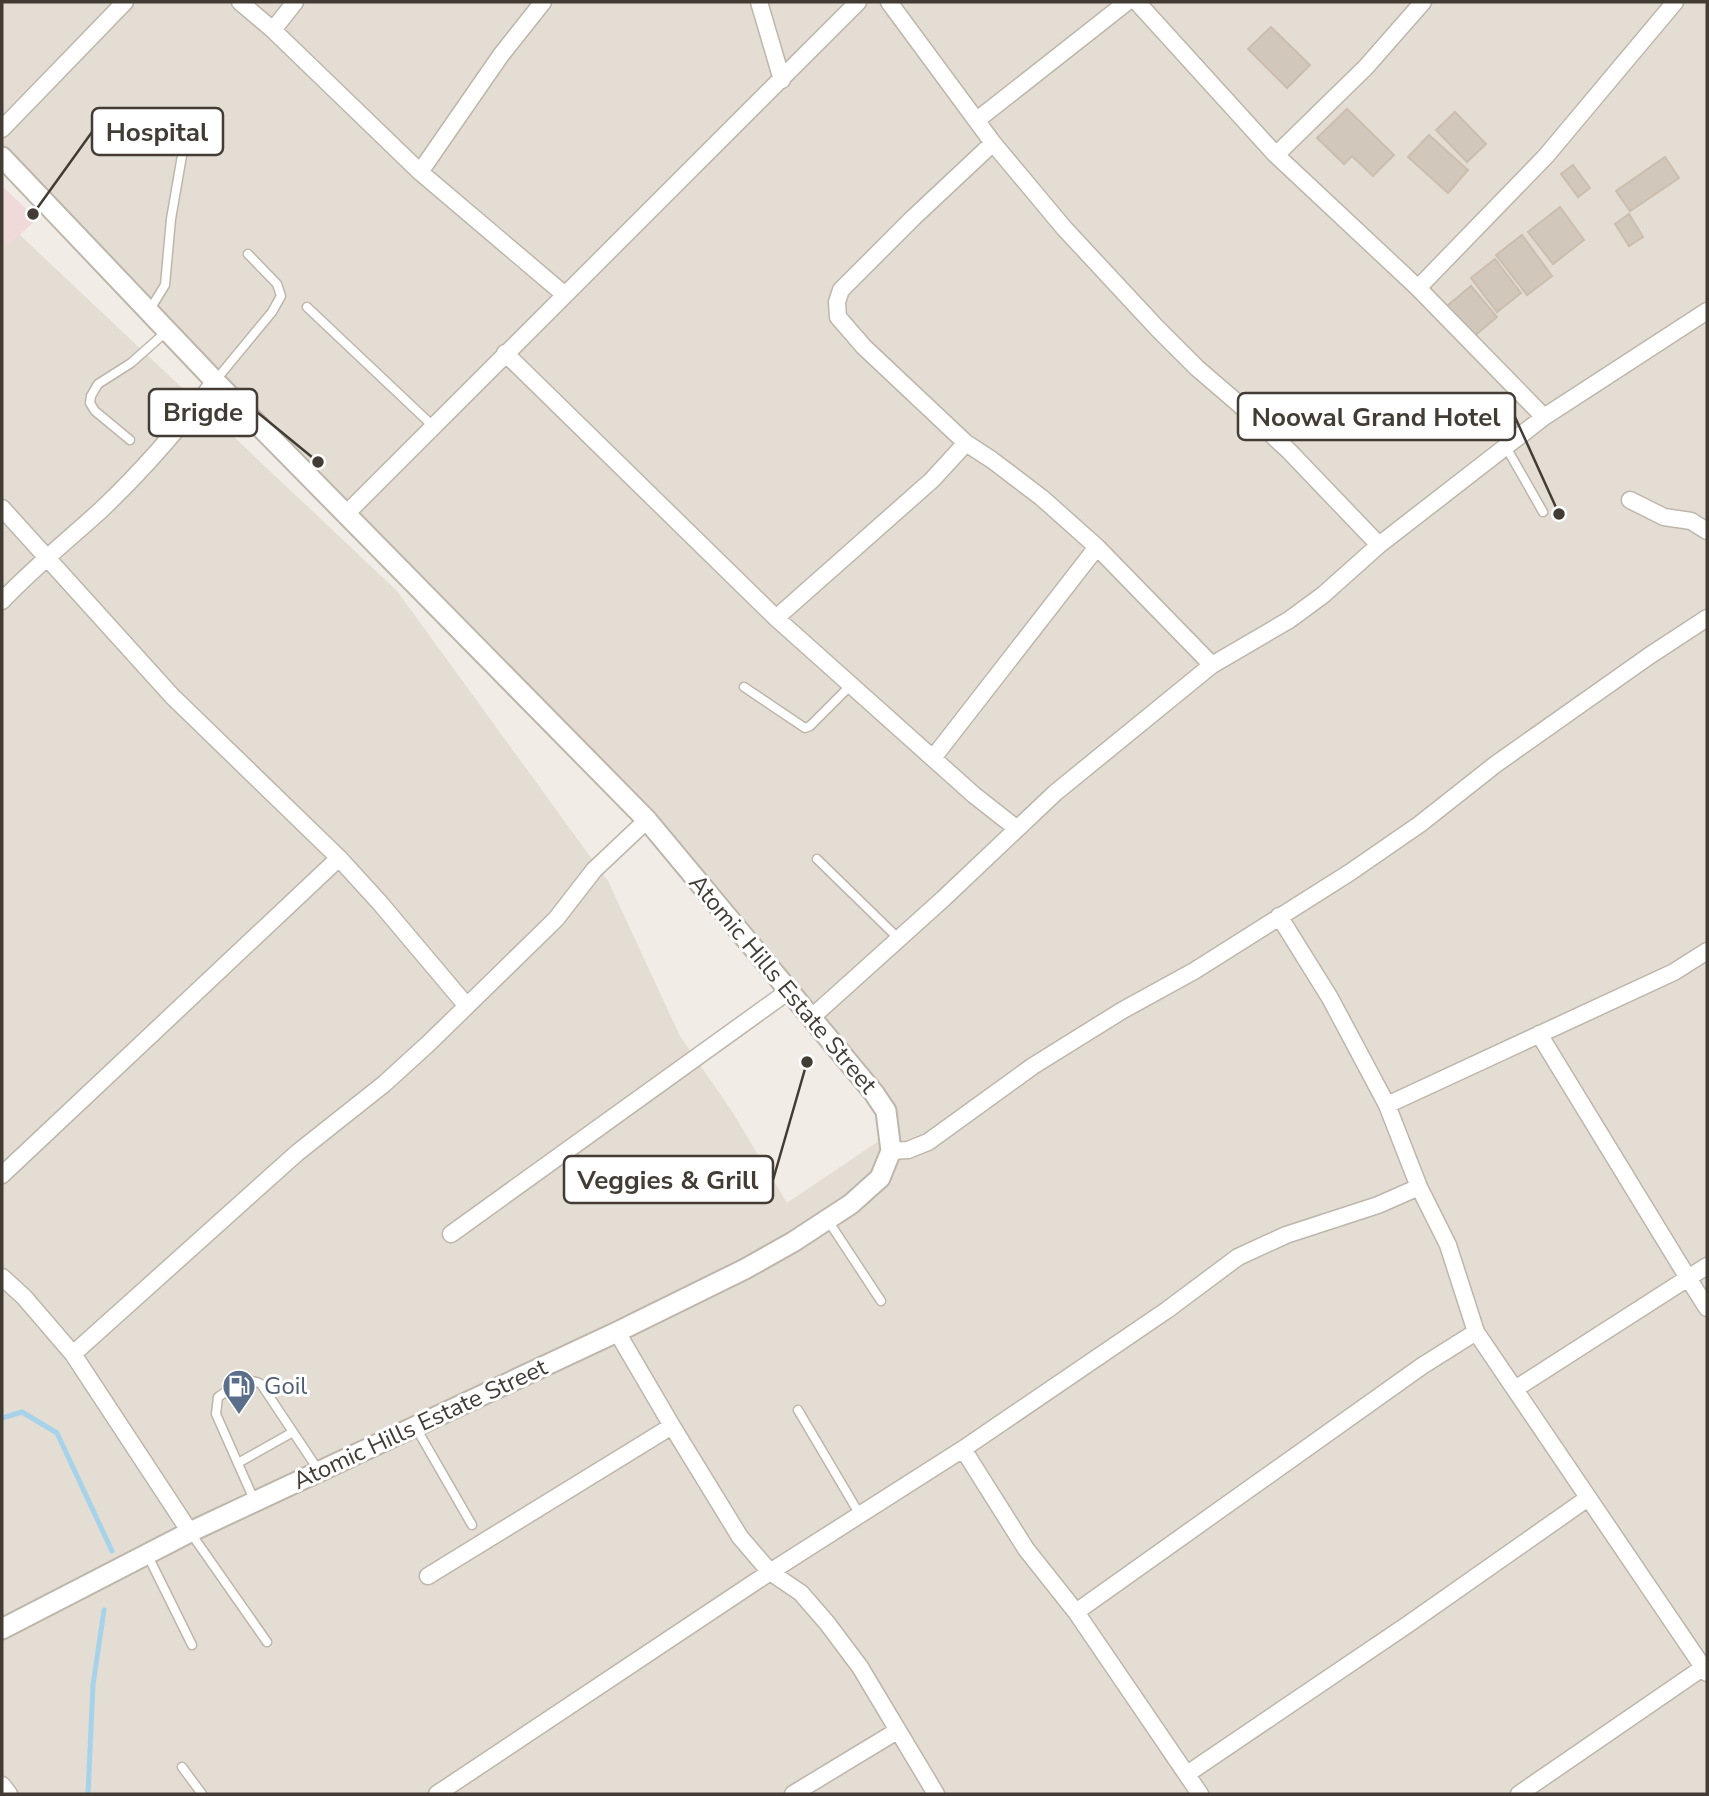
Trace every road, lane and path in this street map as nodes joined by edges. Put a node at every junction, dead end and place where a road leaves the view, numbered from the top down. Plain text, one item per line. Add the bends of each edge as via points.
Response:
1 (125, 2) edge
2 (240, 2) edge
3 (295, 2) edge
4 (543, 2) edge
5 (759, 2) edge
6 (858, 2) edge
7 (889, 2) edge
8 (1127, 2) edge
9 (1137, 2) edge
10 (1423, 2) edge
11 (1675, 2) edge
12 (273, 30) junction
13 (782, 80) junction
14 (183, 117) dead end
15 (977, 120) junction
16 (2, 129) edge
17 (993, 144) junction
18 (1276, 155) junction
19 (2, 157) edge
20 (420, 172) junction
21 (248, 254) dead end
22 (1418, 288) junction
23 (565, 295) junction
24 (307, 307) dead end
25 (1707, 311) edge
26 (149, 312) junction
27 (167, 331) junction
28 (505, 353) junction
29 (215, 381) junction
30 (1544, 416) junction
31 (434, 427) junction
32 (130, 440) dead end
33 (966, 443) junction
34 (1506, 447) junction
35 (1630, 500) dead end
36 (2, 509) edge
37 (1543, 512) dead end
38 (345, 514) junction
39 (1707, 531) edge
40 (1379, 545) junction
41 (1097, 547) junction
42 (47, 557) junction
43 (2, 601) edge
44 (776, 618) junction
45 (1707, 618) edge
46 (1212, 664) junction
47 (851, 685) junction
48 (744, 688) dead end
49 (933, 758) junction
50 (647, 820) junction
51 (1016, 828) junction
52 (339, 858) junction
53 (817, 859) dead end
54 (1279, 916) junction
55 (898, 938) junction
56 (1707, 951) edge
57 (790, 990) junction
58 (466, 1004) junction
59 (812, 1017) junction
60 (1539, 1034) junction
61 (1387, 1105) junction
62 (891, 1151) junction
63 (2, 1175) edge
64 (1419, 1187) junction
65 (827, 1219) junction
66 (451, 1234) dead end
67 (1707, 1266) edge
68 (2, 1276) edge
69 (1688, 1278) junction
70 (881, 1301) dead end
71 (1707, 1308) edge
72 (617, 1332) junction
73 (1476, 1332) junction
74 (73, 1354) junction
75 (1515, 1389) junction
76 (799, 1410) dead end
77 (415, 1426) junction
78 (671, 1426) junction
79 (293, 1432) junction
80 (963, 1449) junction
81 (238, 1463) junction
82 (319, 1471) junction
83 (1588, 1498) junction
84 (255, 1502) junction
85 (860, 1515) junction
86 (472, 1525) dead end
87 (190, 1532) junction
88 (146, 1554) junction
89 (770, 1572) junction
90 (428, 1576) dead end
91 (1076, 1612) junction
92 (2, 1629) edge
93 (267, 1642) dead end
94 (192, 1645) dead end
95 (1705, 1670) edge
96 (897, 1731) junction
97 (182, 1767) dead end
98 (1186, 1774) junction
99 (2, 1785) edge
100 (9, 1794) edge
101 (202, 1794) edge
102 (437, 1794) edge
103 (793, 1794) edge
104 (936, 1794) edge
105 (1200, 1794) edge
106 (1519, 1794) edge

1 - 16 street
2 - 12 street
3 - 12 street
4 - 20 street
5 - 13 street
6 - 13 street
7 - 15 street
8 - 15 street
9 - 18 street
10 - 18 street via 1366,67
11 - 22 street via 1546,156
12 - 20 street
13 - 23 street
14 - 26 lane via 184,144 165,285
15 - 17 street
17 - 33 street via 841,290 837,302 838,317 864,347
17 - 40 street via 1157,328 1289,450
18 - 22 street
19 - 26 street, Atomic Hills Estate Street
20 - 23 street
21 - 29 lane via 281,296
22 - 30 street
23 - 28 street
24 - 31 lane
25 - 30 street
26 - 27 street, Atomic Hills Estate Street
27 - 29 street, Atomic Hills Estate Street
27 - 32 lane via 131,363 97,384 90,396 95,411
28 - 31 street
28 - 44 street
29 - 38 street, Atomic Hills Estate Street
29 - 42 street via 191,414 102,508
30 - 34 street
31 - 38 street
33 - 41 street via 1042,498
33 - 44 street via 932,480
34 - 37 lane
34 - 40 street
35 - 39 street via 1664,517 1692,521
36 - 42 street
38 - 50 street, Atomic Hills Estate Street
40 - 46 street via 1289,620
41 - 46 street
41 - 49 street
42 - 43 street
42 - 52 street via 172,696
44 - 47 street
45 - 54 street via 1502,760 1420,824
46 - 51 street
47 - 48 lane via 805,728
47 - 49 street
49 - 51 street
50 - 57 street, Atomic Hills Estate Street
50 - 58 street via 594,870 556,919
51 - 55 street
52 - 58 street
52 - 63 street
53 - 55 lane
54 - 61 street
54 - 62 street via 1033,1066 928,1142
55 - 59 street
56 - 60 street via 1674,972
57 - 59 street, Atomic Hills Estate Street
57 - 66 street
58 - 74 street via 384,1084 297,1153
59 - 62 street, Atomic Hills Estate Street via 886,1111
60 - 61 street
60 - 69 street
61 - 64 street
62 - 65 street, Atomic Hills Estate Street via 880,1178
64 - 73 street via 1448,1245
64 - 80 street via 1238,1257
65 - 70 lane
65 - 72 street, Atomic Hills Estate Street via 746,1269
67 - 69 street
68 - 74 street
69 - 71 street
69 - 75 street
72 - 77 street, Atomic Hills Estate Street
72 - 78 street
73 - 75 street
73 - 91 street
74 - 87 street
75 - 83 street
76 - 85 lane
77 - 82 street, Atomic Hills Estate Street
77 - 86 lane
78 - 89 street via 740,1536
78 - 90 street
79 - 81 lane
79 - 81 lane via 261,1384 244,1381 218,1397 216,1406
79 - 82 lane
80 - 85 street
80 - 91 street via 1026,1549
81 - 84 lane
82 - 84 street, Atomic Hills Estate Street
83 - 95 street
83 - 98 street
84 - 87 street, Atomic Hills Estate Street
85 - 89 street
87 - 88 street, Atomic Hills Estate Street
87 - 93 lane
88 - 92 street, Atomic Hills Estate Street
88 - 94 lane
89 - 96 street via 801,1593 827,1623 860,1667
89 - 102 street
91 - 98 street
95 - 106 street
96 - 103 street
96 - 104 street
97 - 101 lane
98 - 105 street
99 - 100 street

